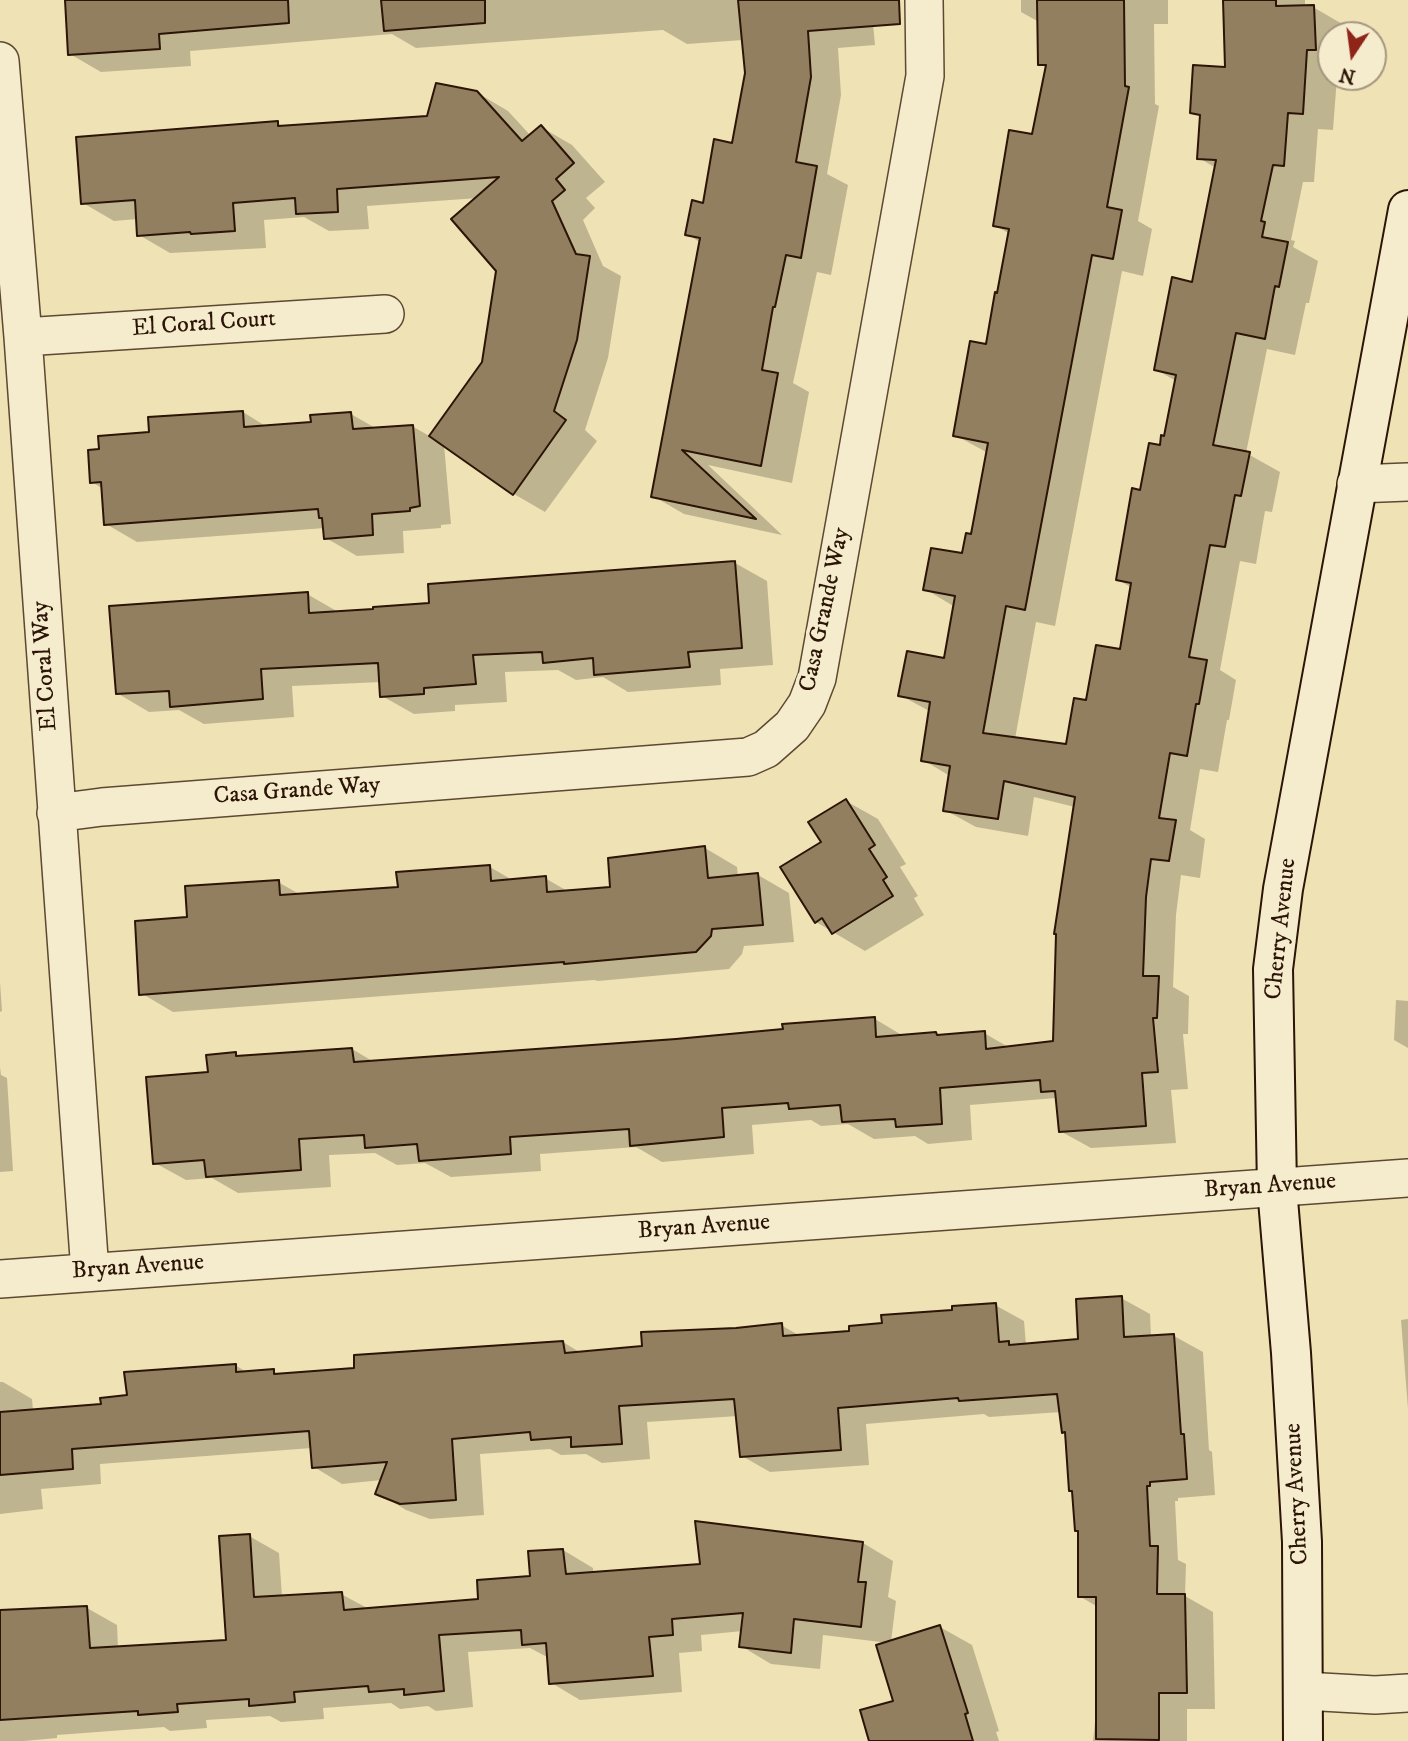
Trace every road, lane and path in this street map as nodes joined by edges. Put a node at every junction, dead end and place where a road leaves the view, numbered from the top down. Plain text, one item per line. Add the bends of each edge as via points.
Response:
1 (924, 0) edge
2 (0, 61) edge
3 (1408, 210) edge
4 (386, 314) dead end
5 (23, 337) junction
6 (1408, 482) edge
7 (1356, 484) junction
8 (57, 813) junction
9 (1408, 1178) edge
10 (1277, 1188) junction
11 (90, 1272) junction
12 (0, 1279) edge
13 (1304, 1691) junction
14 (1408, 1693) edge
15 (1303, 1741) edge

1 - 8 street, Casa Grande Way via 925,76 817,678 792,726 766,749 748,757
2 - 5 street, El Coral Way
3 - 7 street, Cherry Avenue
4 - 5 street, El Coral Court
5 - 8 street, El Coral Way
6 - 7 street
7 - 10 street, Cherry Avenue via 1283,889 1273,969
8 - 11 street, El Coral Way
9 - 10 street, Bryan Avenue
10 - 11 street, Bryan Avenue
10 - 13 street, Cherry Avenue via 1302,1542
11 - 12 street, Bryan Avenue
13 - 14 street
13 - 15 street, Cherry Avenue

